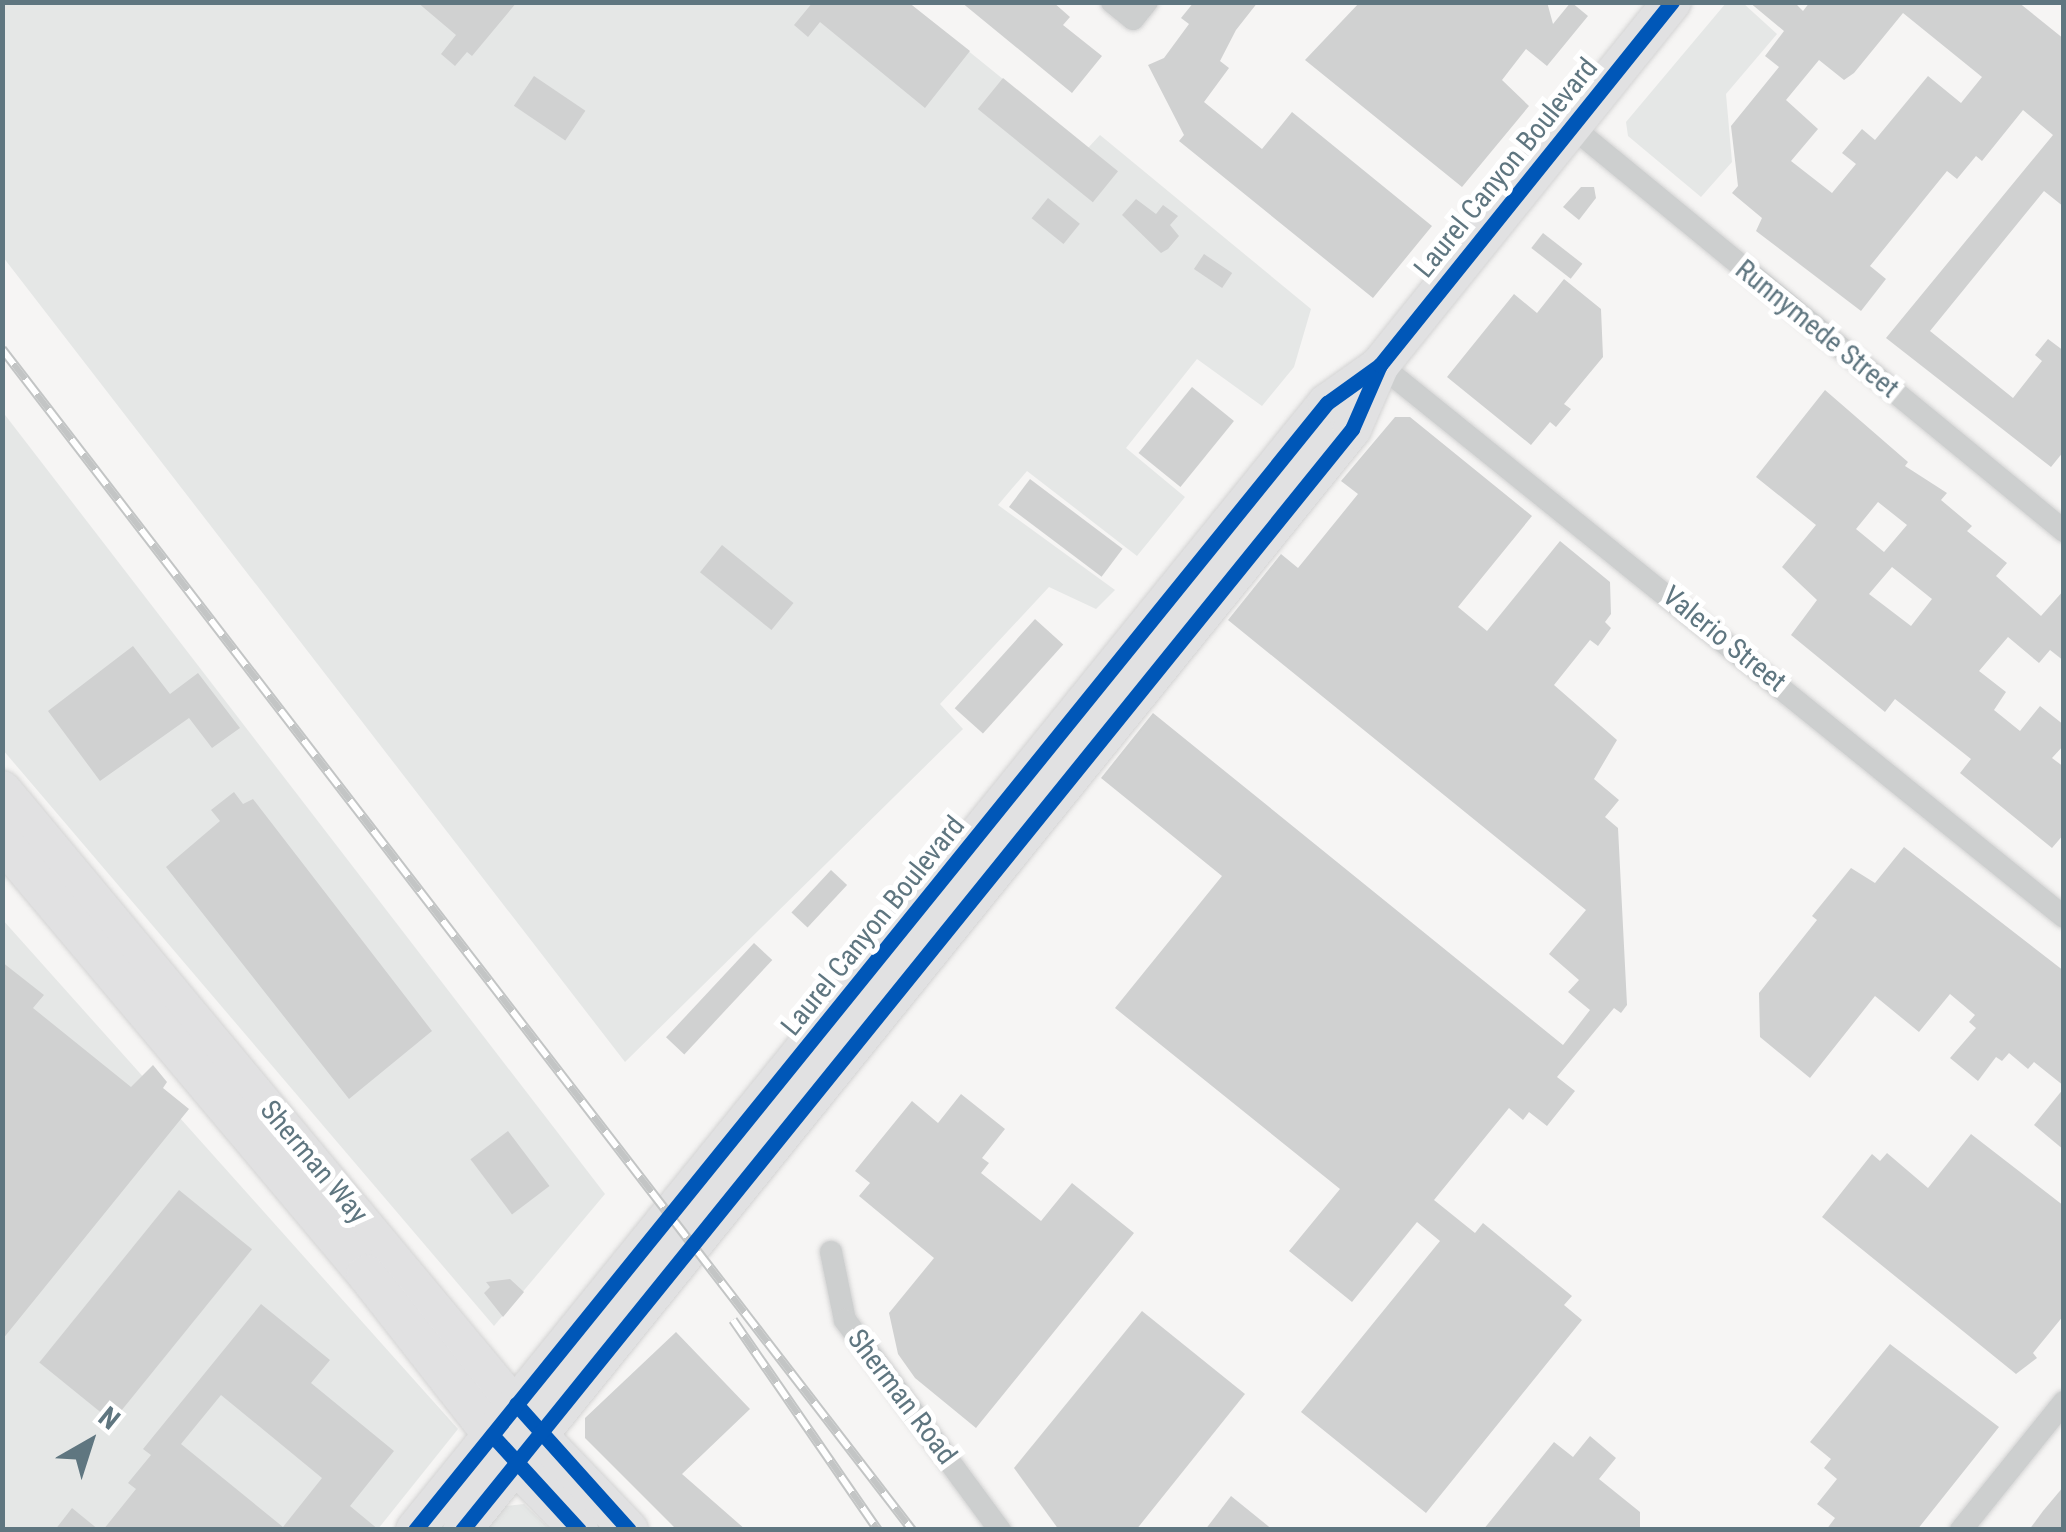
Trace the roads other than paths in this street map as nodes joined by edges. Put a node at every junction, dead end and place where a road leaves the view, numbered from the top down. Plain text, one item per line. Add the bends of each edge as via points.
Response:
1 (1112, 2) edge
2 (1672, 2) edge
3 (1140, 11) edge
4 (1572, 126) junction
5 (1380, 366) junction
6 (2064, 531) edge
7 (1056, 766) junction
8 (2, 790) edge
9 (2, 842) edge
10 (2064, 917) edge
11 (238, 1097) junction
12 (831, 1252) dead end
13 (2064, 1402) edge
14 (516, 1404) junction
15 (492, 1435) junction
16 (539, 1436) junction
17 (516, 1465) junction
18 (415, 1530) edge
19 (462, 1530) edge
20 (579, 1530) edge
21 (629, 1530) edge
22 (1000, 1530) edge
23 (1960, 1530) edge

1 - 3 street
2 - 4 main road, Laurel Canyon Boulevard
4 - 5 main road, Laurel Canyon Boulevard
4 - 6 street, Runnymede Street
5 - 7 main road, Laurel Canyon Boulevard via 1326,403
5 - 10 street, Valerio Street
7 - 14 main road, Laurel Canyon Boulevard
7 - 16 main road, Laurel Canyon Boulevard
8 - 11 main road, Sherman Way
9 - 11 main road, Sherman Way
11 - 14 main road, Sherman Way
11 - 15 main road, Sherman Way
12 - 22 street, Sherman Road via 845,1320
13 - 23 street
14 - 15 main road, Laurel Canyon Boulevard
14 - 16 main road, Sherman Way
15 - 17 main road, Sherman Way
15 - 18 main road, Laurel Canyon Boulevard
16 - 17 main road, Laurel Canyon Boulevard
16 - 21 main road, Sherman Way
17 - 19 main road, Laurel Canyon Boulevard
17 - 20 main road, Sherman Way

